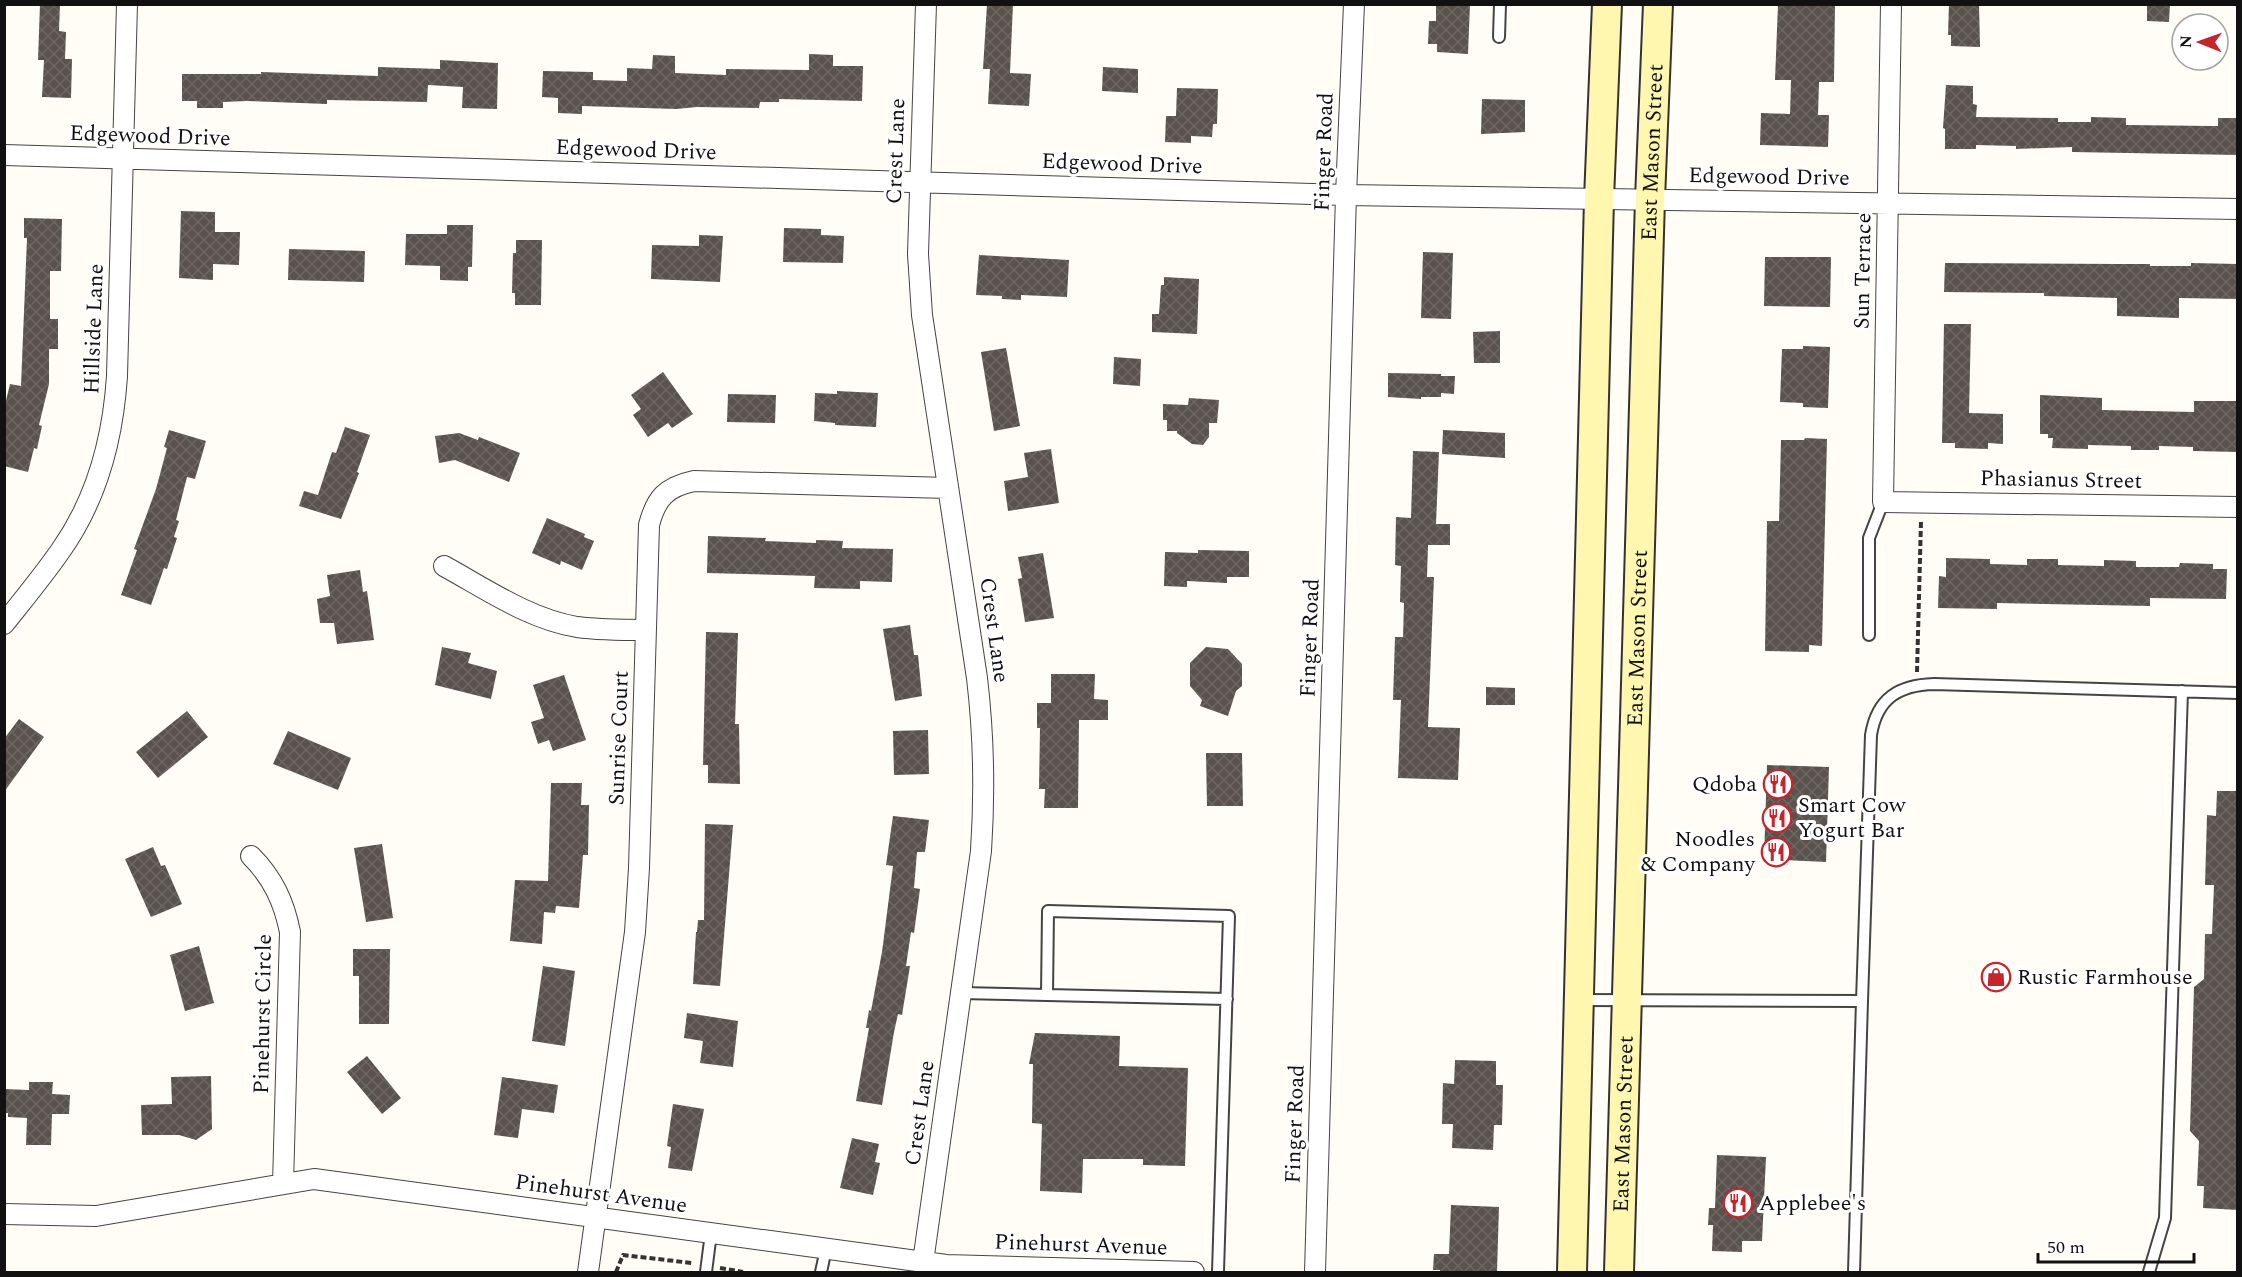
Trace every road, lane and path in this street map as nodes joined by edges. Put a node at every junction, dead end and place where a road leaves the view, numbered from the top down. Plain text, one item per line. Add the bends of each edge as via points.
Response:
1 (127, 4) edge
2 (926, 4) edge
3 (1354, 4) edge
4 (1500, 4) edge
5 (1607, 4) edge
6 (1658, 4) edge
7 (1891, 4) edge
8 (1499, 37) dead end
9 (4, 155) edge
10 (123, 159) junction
11 (919, 183) junction
12 (1346, 195) junction
13 (1599, 199) junction
14 (1650, 200) junction
15 (1888, 203) junction
16 (2238, 209) edge
17 (948, 488) junction
18 (1883, 502) junction
19 (1922, 502) junction
20 (2238, 507) edge
21 (444, 566) dead end
22 (4, 624) edge
23 (646, 630) junction
24 (1869, 635) dead end
25 (1917, 684) junction
26 (2182, 690) junction
27 (2238, 693) edge
28 (251, 856) dead end
29 (961, 993) junction
30 (1047, 995) junction
31 (1227, 999) junction
32 (1579, 1000) junction
33 (1626, 1001) junction
34 (1862, 1001) junction
35 (284, 1184) junction
36 (4, 1214) edge
37 (596, 1217) junction
38 (711, 1233) junction
39 (826, 1249) junction
40 (922, 1262) junction
41 (707, 1269) edge
42 (588, 1272) edge
43 (616, 1272) edge
44 (743, 1272) edge
45 (821, 1272) edge
46 (1194, 1272) edge
47 (1218, 1272) edge
48 (1315, 1272) edge
49 (1572, 1272) edge
50 (1619, 1272) edge
51 (1854, 1272) edge
52 (2149, 1272) edge

1 - 10 street, Hillside Lane
2 - 11 street, Crest Lane
3 - 12 street, Finger Road
4 - 8 lane
5 - 13 main road, East Mason Street
6 - 14 main road, East Mason Street
7 - 15 street, Sun Terrace
9 - 10 street, Edgewood Drive
10 - 11 street, Edgewood Drive
10 - 22 street, Hillside Lane via 117,376 108,444 98,477 62,549
11 - 12 street, Edgewood Drive
11 - 17 street, Crest Lane via 922,315
12 - 13 street, Edgewood Drive
12 - 48 street, Finger Road
13 - 14 street, Edgewood Drive
13 - 32 main road, East Mason Street
14 - 15 street, Edgewood Drive
14 - 33 main road, East Mason Street
15 - 16 street, Edgewood Drive
15 - 18 street, Sun Terrace
17 - 23 street, Sunrise Court via 694,481 680,484 658,501 649,525
17 - 29 street, Crest Lane via 977,678 985,793
18 - 19 street, Phasianus Street
18 - 24 lane via 1869,538
19 - 20 street, Phasianus Street
19 - 25 path
21 - 23 street via 546,619 576,627
23 - 37 street, Sunrise Court via 635,932
25 - 26 lane
25 - 34 lane via 1898,690 1885,702 1872,730
26 - 27 lane
26 - 52 lane via 2165,1218
28 - 35 street, Pinehurst Circle via 276,887 290,932
29 - 30 lane
29 - 40 street, Crest Lane
30 - 31 lane
30 - 31 lane via 1048,911 1229,916
31 - 47 lane
32 - 33 lane
32 - 49 main road, East Mason Street
33 - 34 lane
33 - 50 main road, East Mason Street
34 - 51 lane
35 - 36 street, Pinehurst Avenue via 96,1216
35 - 37 street, Pinehurst Avenue via 314,1179
37 - 38 street, Pinehurst Avenue
37 - 42 street, Sunrise Court
38 - 39 street, Pinehurst Avenue
38 - 41 lane
39 - 40 street, Pinehurst Avenue
39 - 45 lane
40 - 46 street, Pinehurst Avenue
41 - 43 path via 623,1255
41 - 44 path

